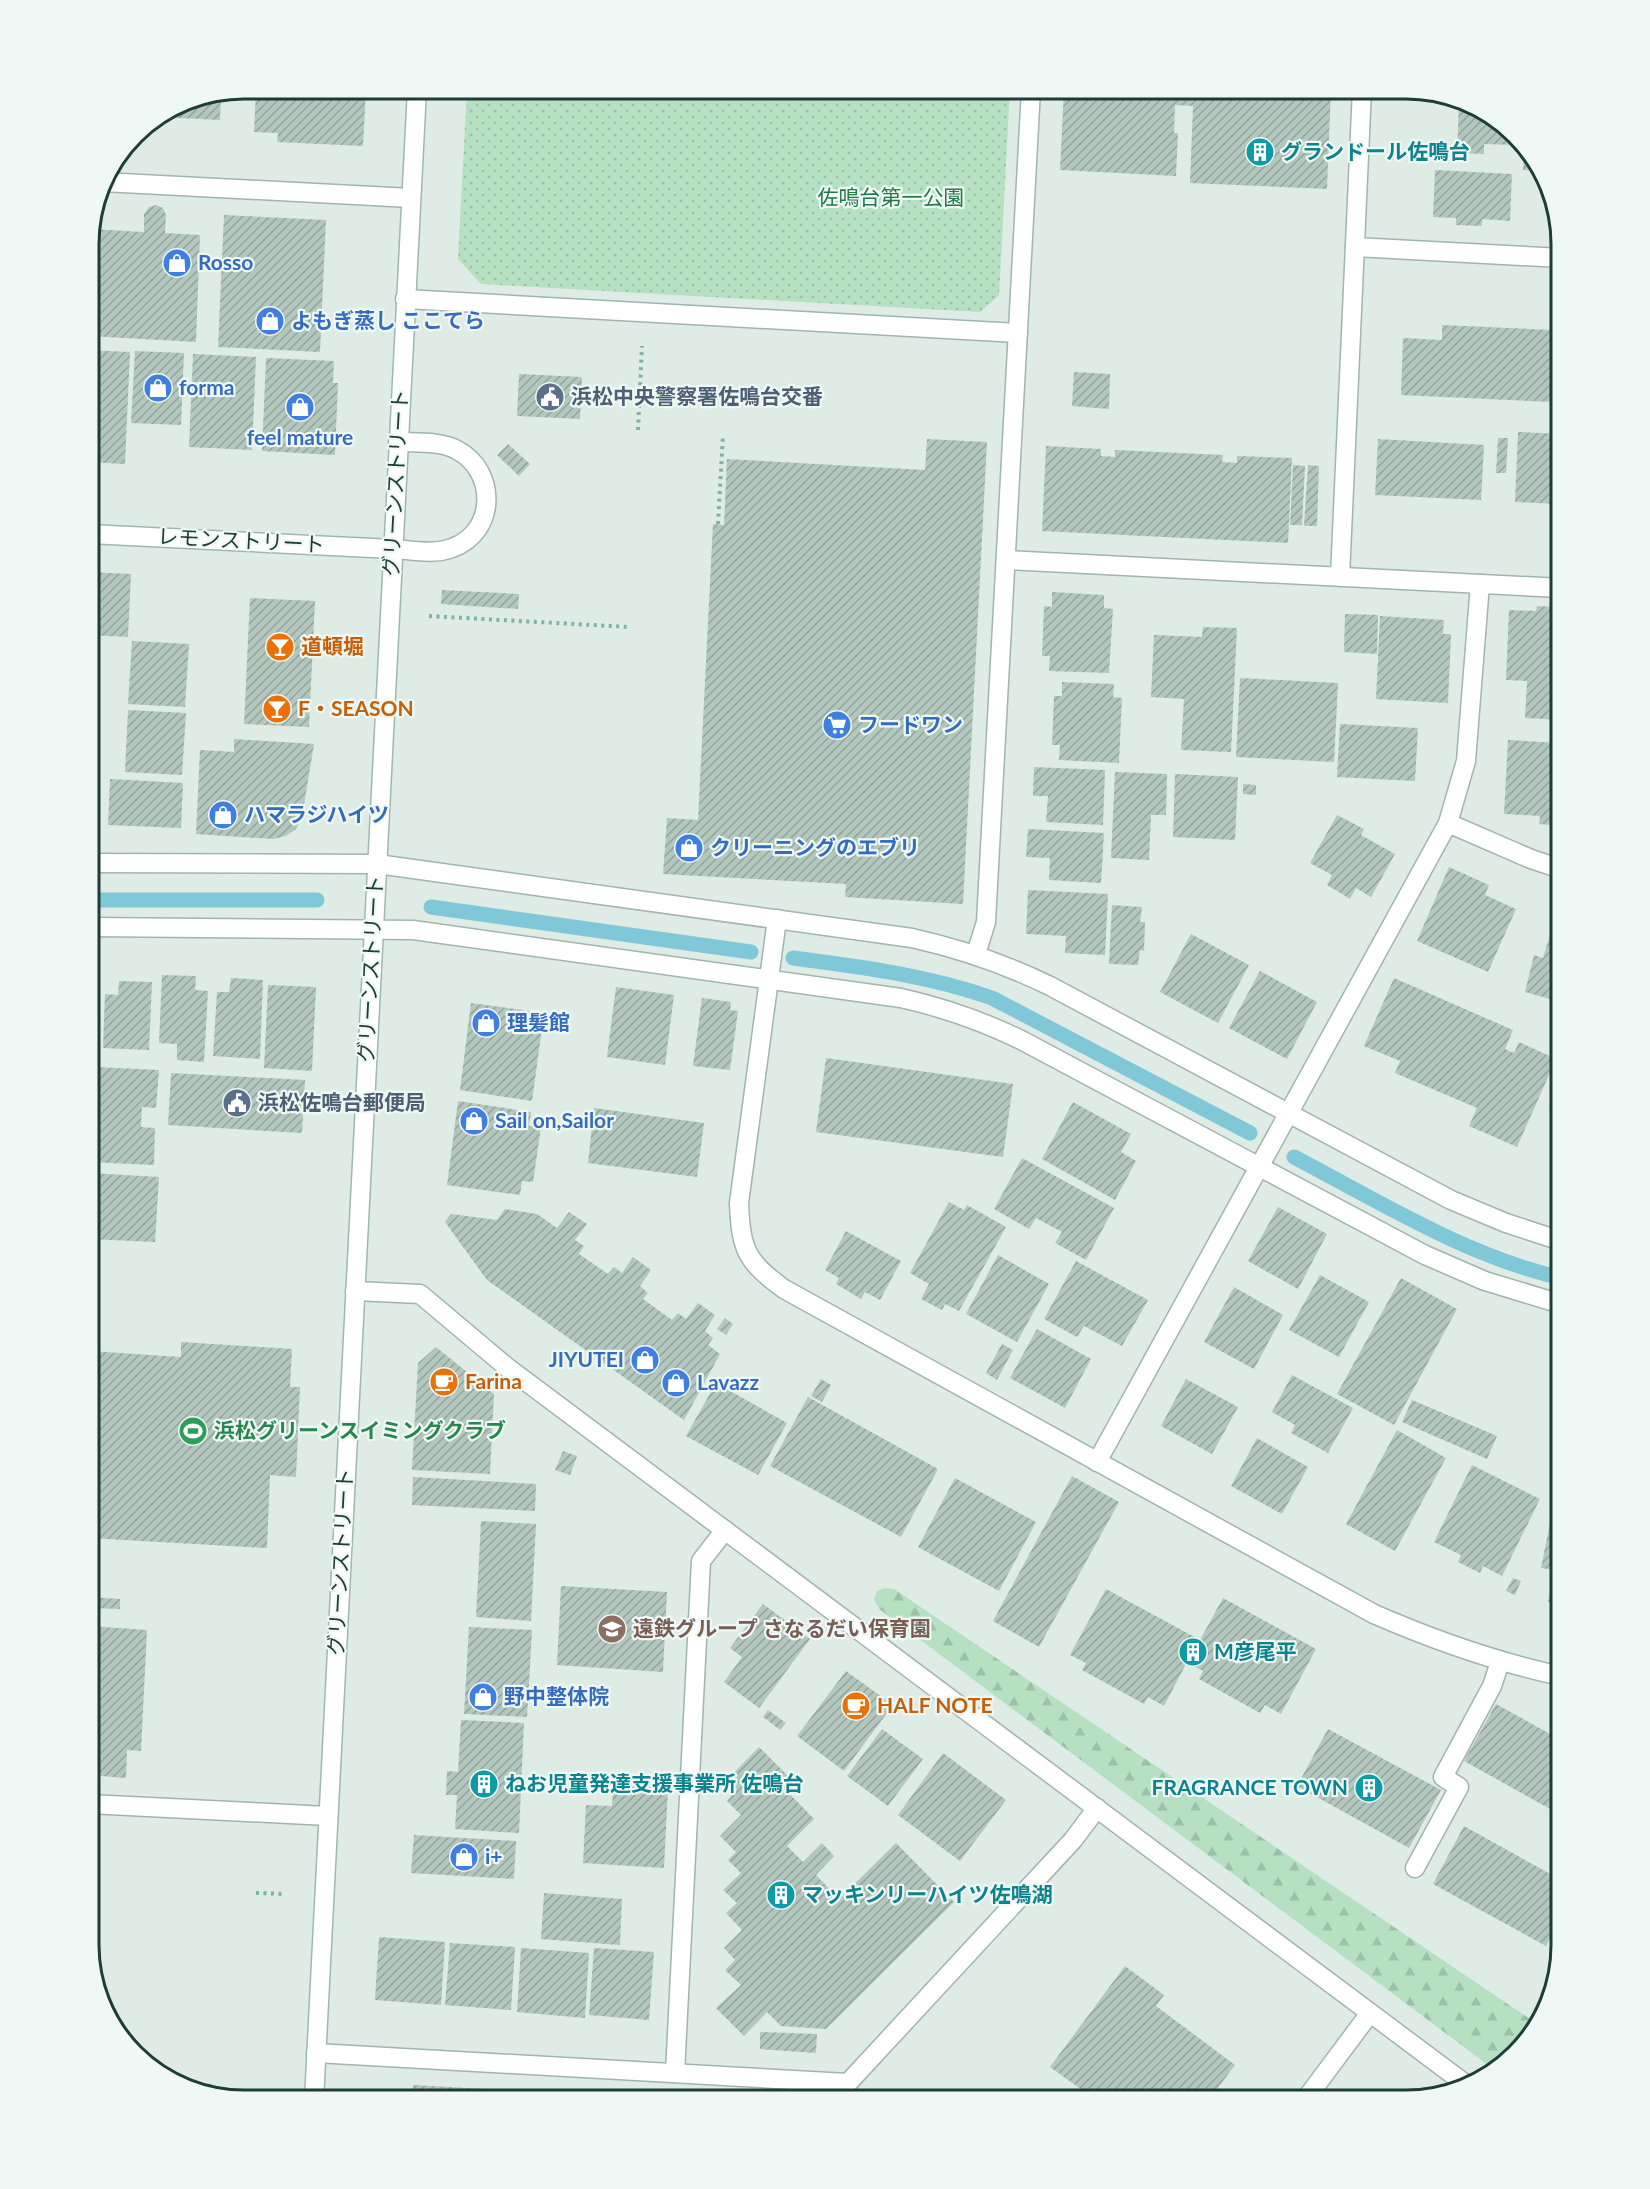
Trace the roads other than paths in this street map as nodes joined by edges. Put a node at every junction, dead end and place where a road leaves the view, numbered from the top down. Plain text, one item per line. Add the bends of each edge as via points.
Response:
1 (416, 99) edge
2 (1030, 99) edge
3 (1362, 99) edge
4 (113, 183) edge
5 (411, 198) junction
6 (1355, 248) junction
7 (1551, 257) edge
8 (405, 299) junction
9 (1018, 333) junction
10 (398, 442) junction
11 (99, 534) edge
12 (393, 549) junction
13 (1006, 560) junction
14 (1340, 577) junction
15 (1480, 584) junction
16 (1551, 587) edge
17 (1448, 823) junction
18 (99, 863) edge
19 (377, 864) junction
20 (1551, 865) edge
21 (777, 919) junction
22 (99, 927) edge
23 (373, 928) junction
24 (976, 954) junction
25 (769, 980) junction
26 (1288, 1113) junction
27 (1260, 1167) junction
28 (1551, 1237) edge
29 (355, 1290) junction
30 (1551, 1301) edge
31 (1097, 1462) junction
32 (725, 1530) junction
33 (1500, 1662) junction
34 (1551, 1674) edge
35 (99, 1805) edge
36 (1097, 1808) junction
37 (328, 1816) junction
38 (1415, 1868) dead end
39 (1370, 2013) junction
40 (316, 2053) junction
41 (675, 2073) junction
42 (1459, 2080) edge
43 (314, 2090) edge
44 (1312, 2090) edge

1 - 5 street, グリーンストリート
2 - 9 street
3 - 6 street
4 - 5 street
5 - 8 street, グリーンストリート
6 - 7 street
6 - 14 street
8 - 9 street
8 - 10 street, グリーンストリート
9 - 13 street
10 - 12 street, グリーンストリート
10 - 12 street via 446,447 471,459 482,474 487,510 467,541 451,549
11 - 12 street, レモンストリート
12 - 19 street, グリーンストリート
13 - 14 street
13 - 24 street via 986,922
14 - 15 street
15 - 16 street
15 - 17 street via 1466,761
17 - 20 street
17 - 26 street
18 - 19 street
19 - 21 street
19 - 23 street, グリーンストリート
21 - 24 street via 912,938
21 - 25 street
22 - 23 street
23 - 25 street via 413,930
23 - 29 street, グリーンストリート
24 - 26 street via 1007,964
25 - 27 street via 901,998 983,1021
25 - 31 street via 739,1203 740,1238 756,1268 784,1289
26 - 27 street
26 - 28 street via 1451,1200
27 - 30 street via 1425,1255 1485,1281
27 - 31 street
29 - 32 street via 420,1294 508,1368
29 - 37 street, グリーンストリート
31 - 33 street via 1374,1614 1441,1643
32 - 36 street
32 - 41 street via 701,1561
33 - 34 street
33 - 38 street via 1492,1686 1443,1777 1459,1787
35 - 37 street
36 - 39 street
36 - 41 street via 1073,1840 848,2083
37 - 40 street, グリーンストリート
39 - 42 street
39 - 44 street
40 - 41 street
40 - 43 street, グリーンストリート

